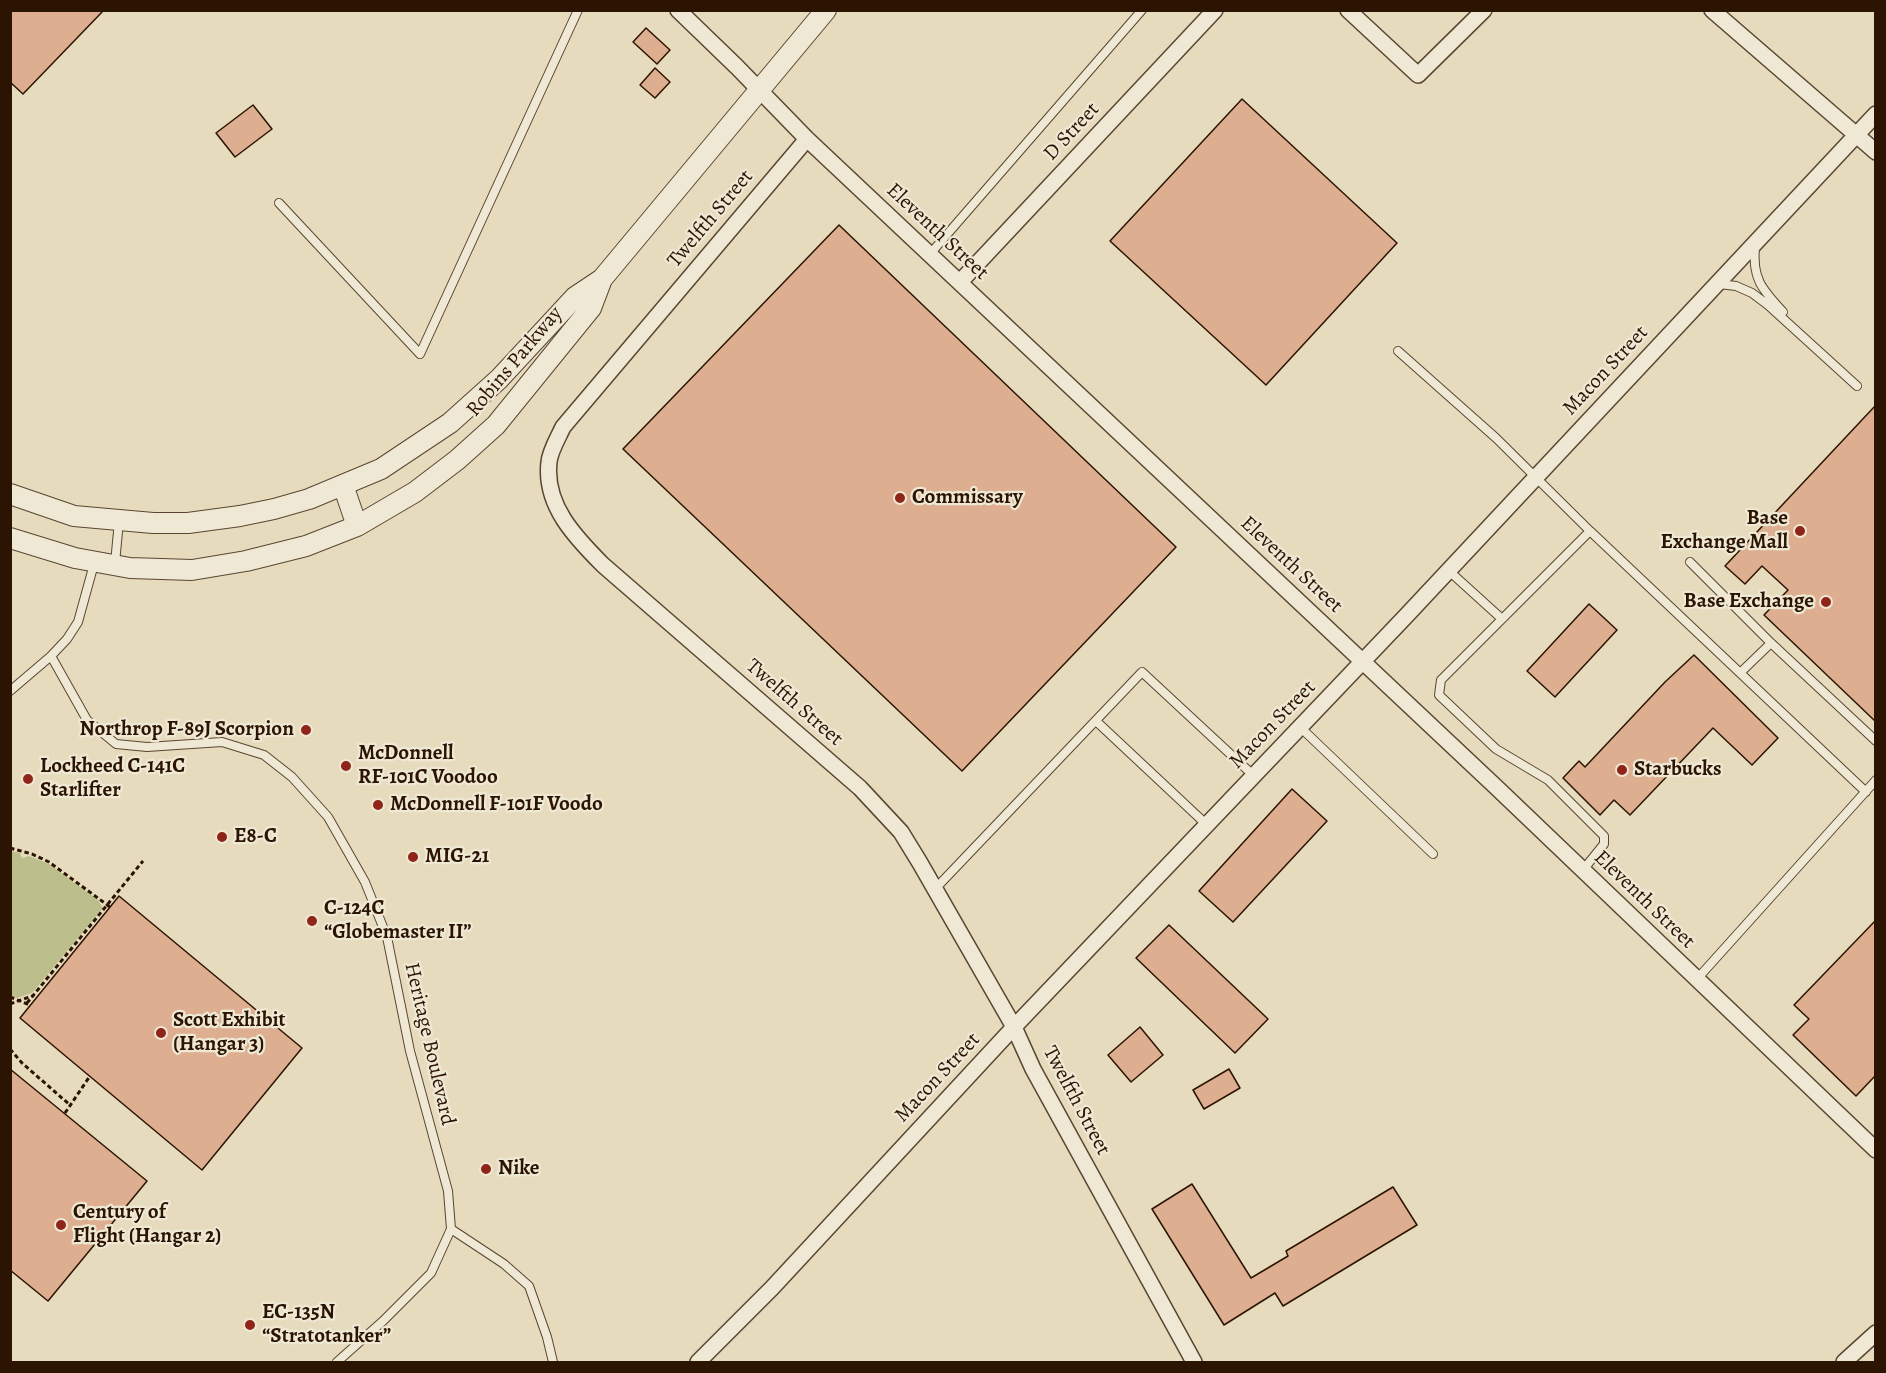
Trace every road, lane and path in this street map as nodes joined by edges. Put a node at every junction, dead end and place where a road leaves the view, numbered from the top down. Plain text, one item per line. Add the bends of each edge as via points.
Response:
1 (578, 10) edge
2 (678, 10) edge
3 (826, 10) edge
4 (1142, 10) edge
5 (1215, 10) edge
6 (1348, 10) edge
7 (1484, 10) edge
8 (1712, 10) edge
9 (759, 91) junction
10 (1875, 114) edge
11 (1856, 135) junction
12 (807, 139) junction
13 (1875, 152) edge
14 (279, 203) dead end
15 (1755, 244) junction
16 (930, 254) junction
17 (602, 279) junction
18 (960, 282) junction
19 (1718, 283) junction
20 (1804, 336) junction
21 (1398, 351) dead end
22 (1857, 386) dead end
23 (464, 410) junction
24 (483, 437) junction
25 (1535, 478) junction
26 (343, 485) junction
27 (10, 494) edge
28 (119, 520) junction
29 (357, 526) junction
30 (1590, 531) junction
31 (10, 538) edge
32 (94, 561) junction
33 (1690, 562) dead end
34 (115, 565) junction
35 (1448, 570) junction
36 (1502, 619) junction
37 (1771, 643) junction
38 (51, 656) junction
39 (1363, 662) junction
40 (1740, 673) junction
41 (10, 691) edge
42 (1096, 721) junction
43 (1300, 727) junction
44 (1875, 741) edge
45 (1254, 776) junction
46 (1875, 780) edge
47 (1866, 792) junction
48 (1207, 825) junction
49 (10, 848) edge
50 (1433, 854) dead end
51 (143, 861) dead end
52 (1583, 870) junction
53 (935, 889) junction
54 (109, 906) junction
55 (1697, 979) junction
56 (34, 996) junction
57 (10, 997) edge
58 (19, 1001) junction
59 (10, 1004) edge
60 (1014, 1027) junction
61 (10, 1049) edge
62 (90, 1076) dead end
63 (70, 1105) junction
64 (65, 1113) dead end
65 (1875, 1150) edge
66 (452, 1229) junction
67 (1875, 1333) edge
68 (337, 1362) edge
69 (553, 1362) edge
70 (698, 1362) edge
71 (1194, 1362) edge
72 (1844, 1362) edge

1 - 14 lane via 420,354
2 - 9 street, Eleventh Street
3 - 9 street, Robins Parkway
4 - 16 lane
5 - 18 street, D Street
6 - 7 street via 1418,75
8 - 11 street
9 - 12 street, Eleventh Street
9 - 17 street, Robins Parkway
10 - 11 street, Macon Street
11 - 13 street
11 - 15 street, Macon Street
12 - 16 street, Eleventh Street
12 - 53 street, Twelfth Street via 563,427 549,460 550,493 573,533 603,565 861,788 901,832
15 - 19 street, Macon Street
15 - 20 lane via 1753,265 1759,282
16 - 18 street, Eleventh Street
17 - 23 street, Robins Parkway via 575,297 499,379
17 - 24 street, Robins Parkway via 591,308
18 - 39 street, Eleventh Street
19 - 20 lane via 1752,293
19 - 25 street, Macon Street
20 - 22 lane
21 - 25 lane
23 - 24 street
23 - 26 street, Robins Parkway via 381,469
24 - 29 street, Robins Parkway via 415,492
25 - 30 lane
25 - 35 street, Macon Street
26 - 28 street, Robins Parkway via 309,499 240,516 188,523
26 - 29 street
27 - 28 street, Robins Parkway via 74,516
28 - 34 lane
29 - 34 street, Robins Parkway via 306,546 192,570
30 - 36 lane
30 - 40 lane
31 - 32 street, Robins Parkway
32 - 34 street, Robins Parkway
32 - 38 lane via 78,622
33 - 37 lane
35 - 36 lane
35 - 39 street, Macon Street
36 - 52 lane via 1441,680 1438,695 1496,749 1548,780 1604,836 1604,844
37 - 40 lane
37 - 44 lane
38 - 41 lane
38 - 66 lane, Heritage Boulevard via 87,720 116,744 147,747 222,742 264,755 292,777 328,817 365,882 387,937 410,1051 448,1191
39 - 43 street, Macon Street
39 - 52 street, Eleventh Street
40 - 47 lane
42 - 45 lane via 1142,672
42 - 48 lane
42 - 53 lane
43 - 45 street, Macon Street
43 - 50 lane
45 - 48 street, Macon Street
46 - 47 lane
47 - 55 lane
48 - 60 street, Macon Street
49 - 54 path via 50,862
51 - 54 path
52 - 55 street, Eleventh Street
53 - 60 street, Twelfth Street
54 - 56 path
55 - 65 street, Eleventh Street
56 - 58 path
56 - 58 path via 28,1004
57 - 58 path
58 - 59 path
60 - 70 street, Macon Street via 772,1288
60 - 71 street, Twelfth Street via 1033,1069
61 - 63 path
62 - 63 path
63 - 64 path
66 - 68 lane via 431,1273
66 - 69 lane via 529,1286
67 - 72 street

